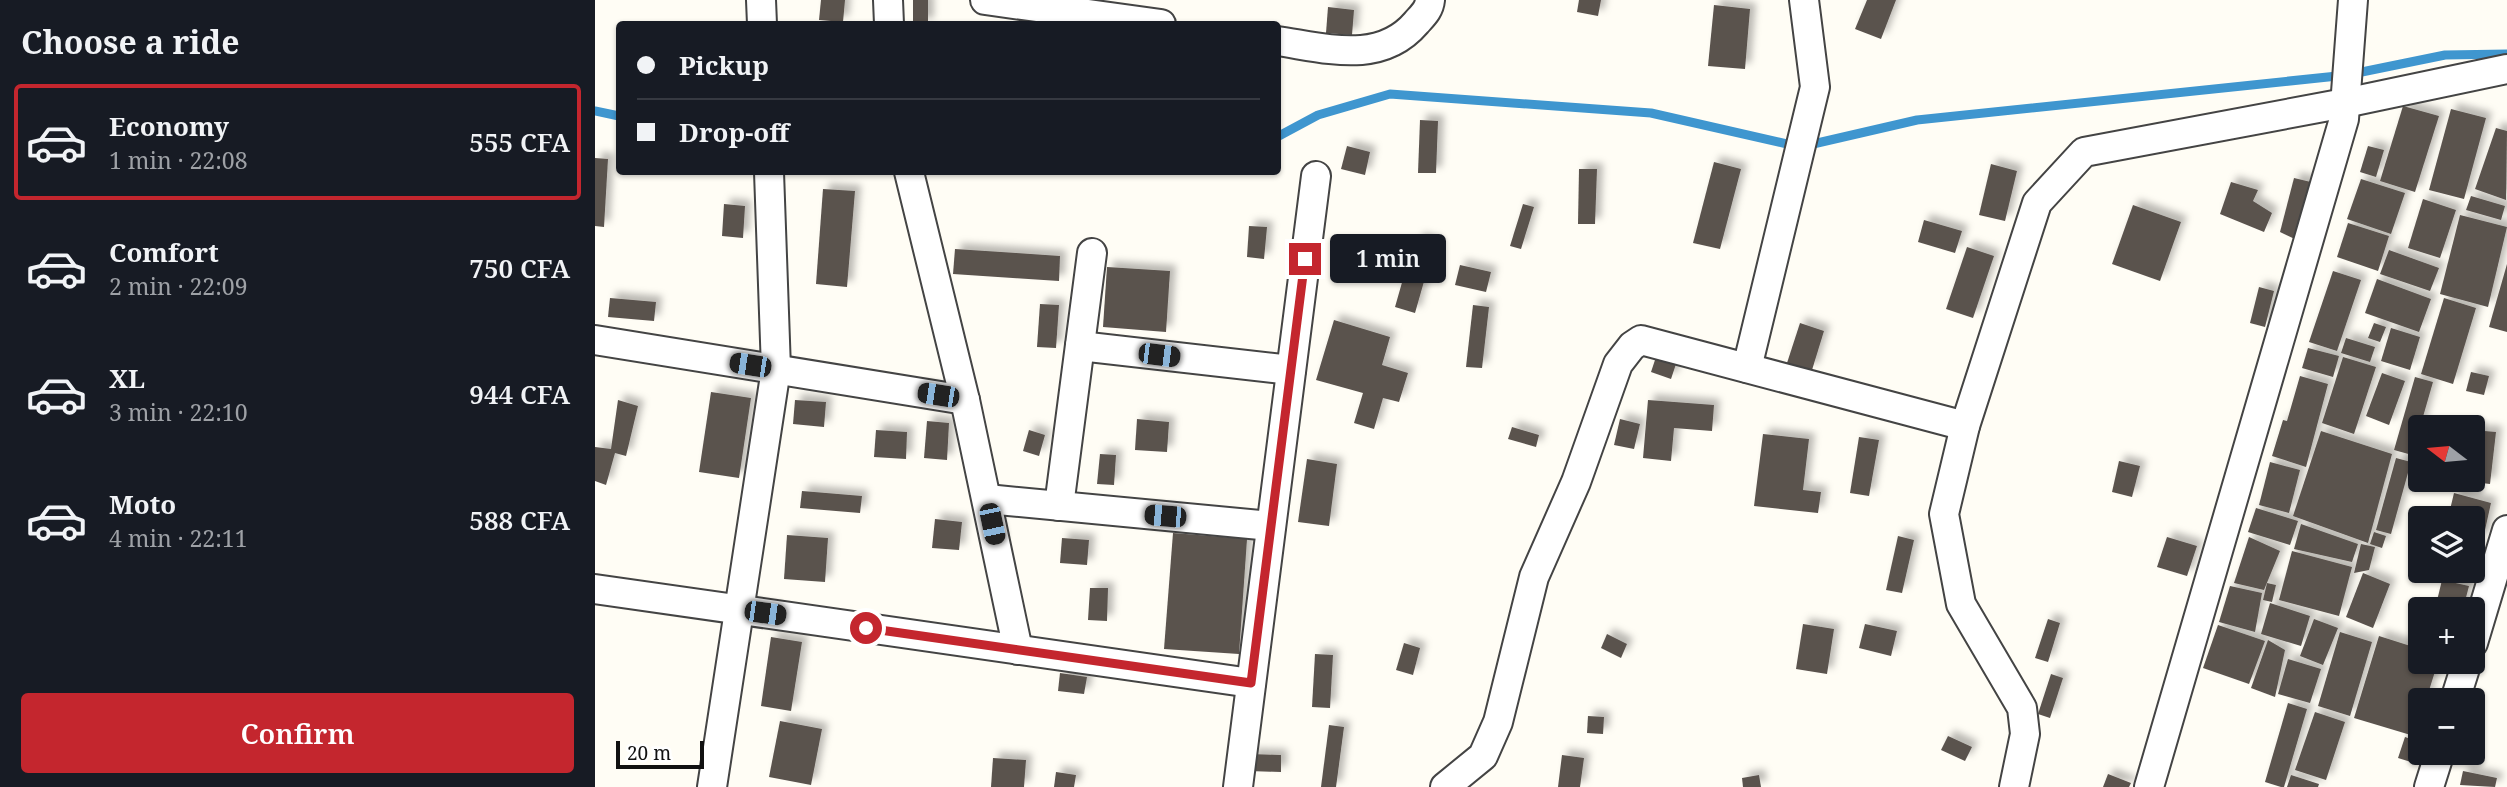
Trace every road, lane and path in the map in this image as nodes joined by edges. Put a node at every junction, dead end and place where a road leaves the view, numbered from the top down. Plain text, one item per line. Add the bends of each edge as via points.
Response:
1 (761, 0) edge
2 (888, 0) edge
3 (985, 0) edge
4 (1430, 0) edge
5 (1804, 0) edge
6 (2353, 0) edge
7 (762, 21) edge
8 (889, 21) edge
9 (1139, 21) edge
10 (1281, 42) edge
11 (2507, 48) edge
12 (2507, 55) edge
13 (2507, 69) edge
14 (2345, 103) junction
15 (769, 175) edge
16 (910, 175) edge
17 (1316, 176) dead end
18 (1092, 253) dead end
19 (595, 340) edge
20 (1080, 346) junction
21 (1747, 368) junction
22 (776, 369) junction
23 (1291, 370) junction
24 (965, 400) junction
25 (1965, 426) junction
26 (986, 499) junction
27 (1059, 506) junction
28 (1272, 526) junction
29 (2507, 530) edge
30 (595, 589) edge
31 (2485, 603) edge
32 (740, 610) junction
33 (1018, 650) junction
34 (1251, 683) junction
35 (2435, 765) edge
36 (712, 787) edge
37 (1238, 787) edge
38 (1445, 787) edge
39 (2014, 787) edge
40 (2149, 787) edge
41 (2429, 787) edge

1 - 7 street
2 - 8 street
3 - 9 street
4 - 10 street via 1429,8 1403,38 1361,52
5 - 21 street via 1815,87
6 - 14 street
11 - 12 street
13 - 14 street
14 - 25 street via 2084,152 2037,203
14 - 40 street
15 - 22 street
16 - 24 street
17 - 23 street
18 - 20 street
19 - 22 street
20 - 23 street
20 - 27 street
21 - 25 street
21 - 38 street via 1641,340 1618,364 1576,482 1534,577 1498,722 1483,757
22 - 24 street
22 - 32 street
23 - 28 street
24 - 26 street
25 - 39 street via 1944,514 1961,604 2022,708 2025,734
26 - 27 street
26 - 33 street
27 - 28 street
28 - 34 street
29 - 31 street
30 - 32 street
32 - 33 street
32 - 36 street
33 - 34 street
34 - 37 street
35 - 41 street

